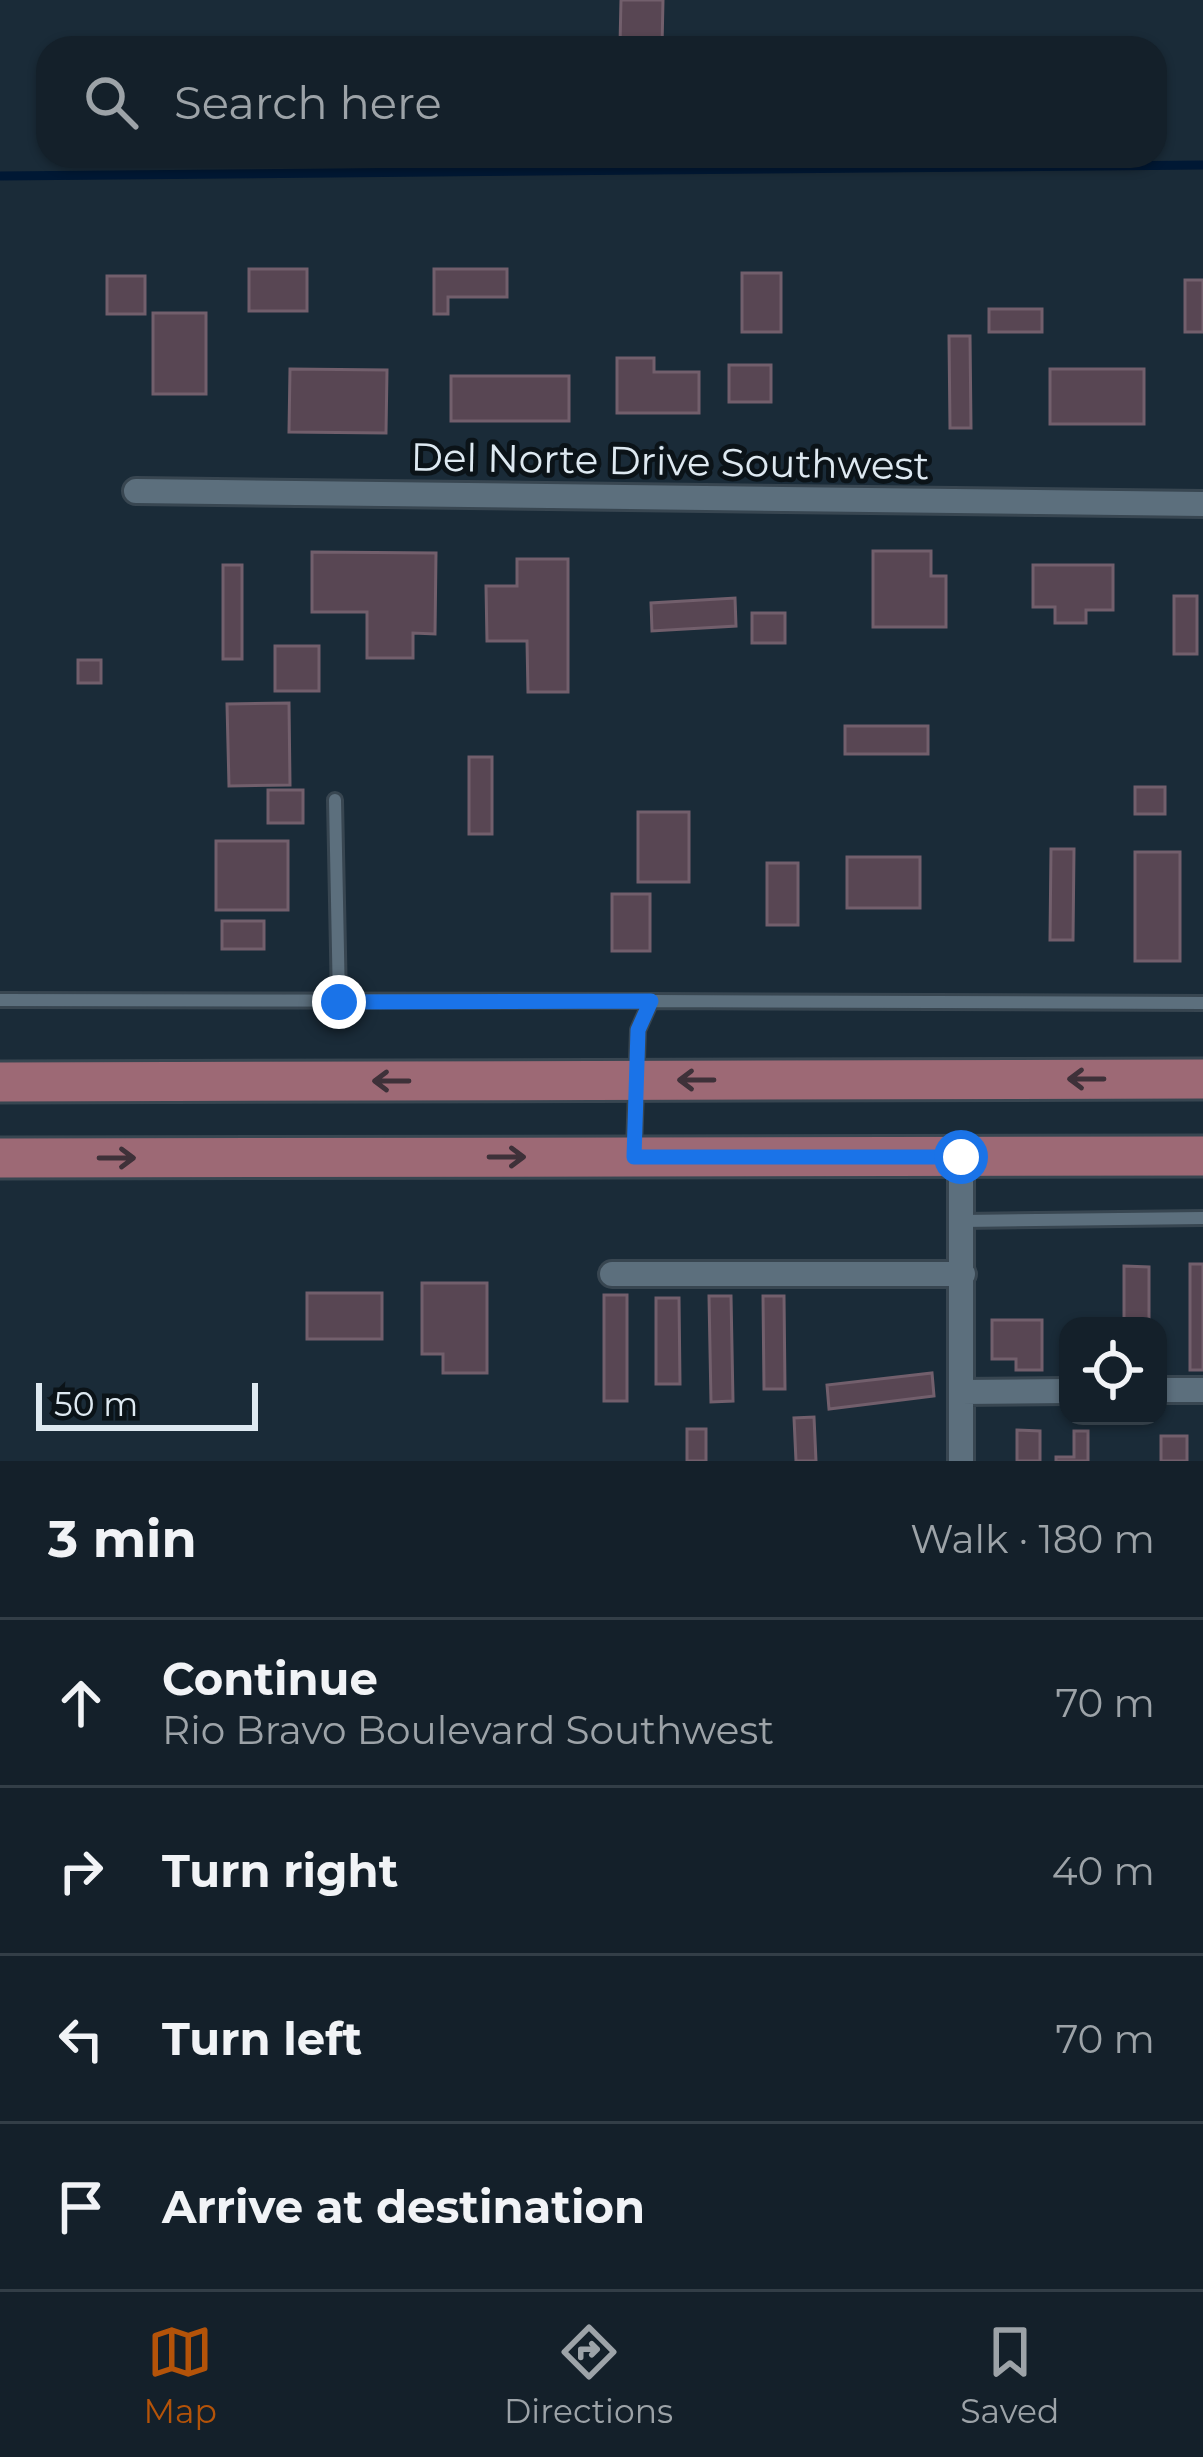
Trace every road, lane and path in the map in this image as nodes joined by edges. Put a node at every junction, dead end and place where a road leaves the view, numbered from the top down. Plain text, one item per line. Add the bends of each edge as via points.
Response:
1 (136, 490) dead end
2 (1203, 504) edge
3 (335, 800) dead end
4 (0, 1000) edge
5 (651, 1001) junction
6 (339, 1002) junction
7 (1203, 1003) edge
8 (1203, 1078) edge
9 (634, 1081) junction
10 (0, 1082) edge
11 (1203, 1156) edge
12 (634, 1157) junction
13 (961, 1157) junction
14 (0, 1158) edge
15 (1203, 1218) edge
16 (962, 1221) junction
17 (612, 1274) dead end
18 (963, 1274) junction
19 (1167, 1390) edge
20 (1203, 1390) edge
21 (1059, 1391) edge
22 (961, 1392) junction
23 (961, 1461) edge

1 - 2 street, Del Norte Drive Southwest
3 - 6 lane
4 - 6 lane
5 - 6 lane
5 - 7 lane
5 - 9 lane via 638,1030
8 -> 9 main road
9 -> 10 main road
9 - 12 lane
11 - 13 main road
12 - 13 main road
14 -> 12 main road
13 - 16 street
15 - 16 lane
16 - 18 street
17 - 18 street
18 - 22 street
19 - 20 street
21 - 22 street
22 - 23 street

